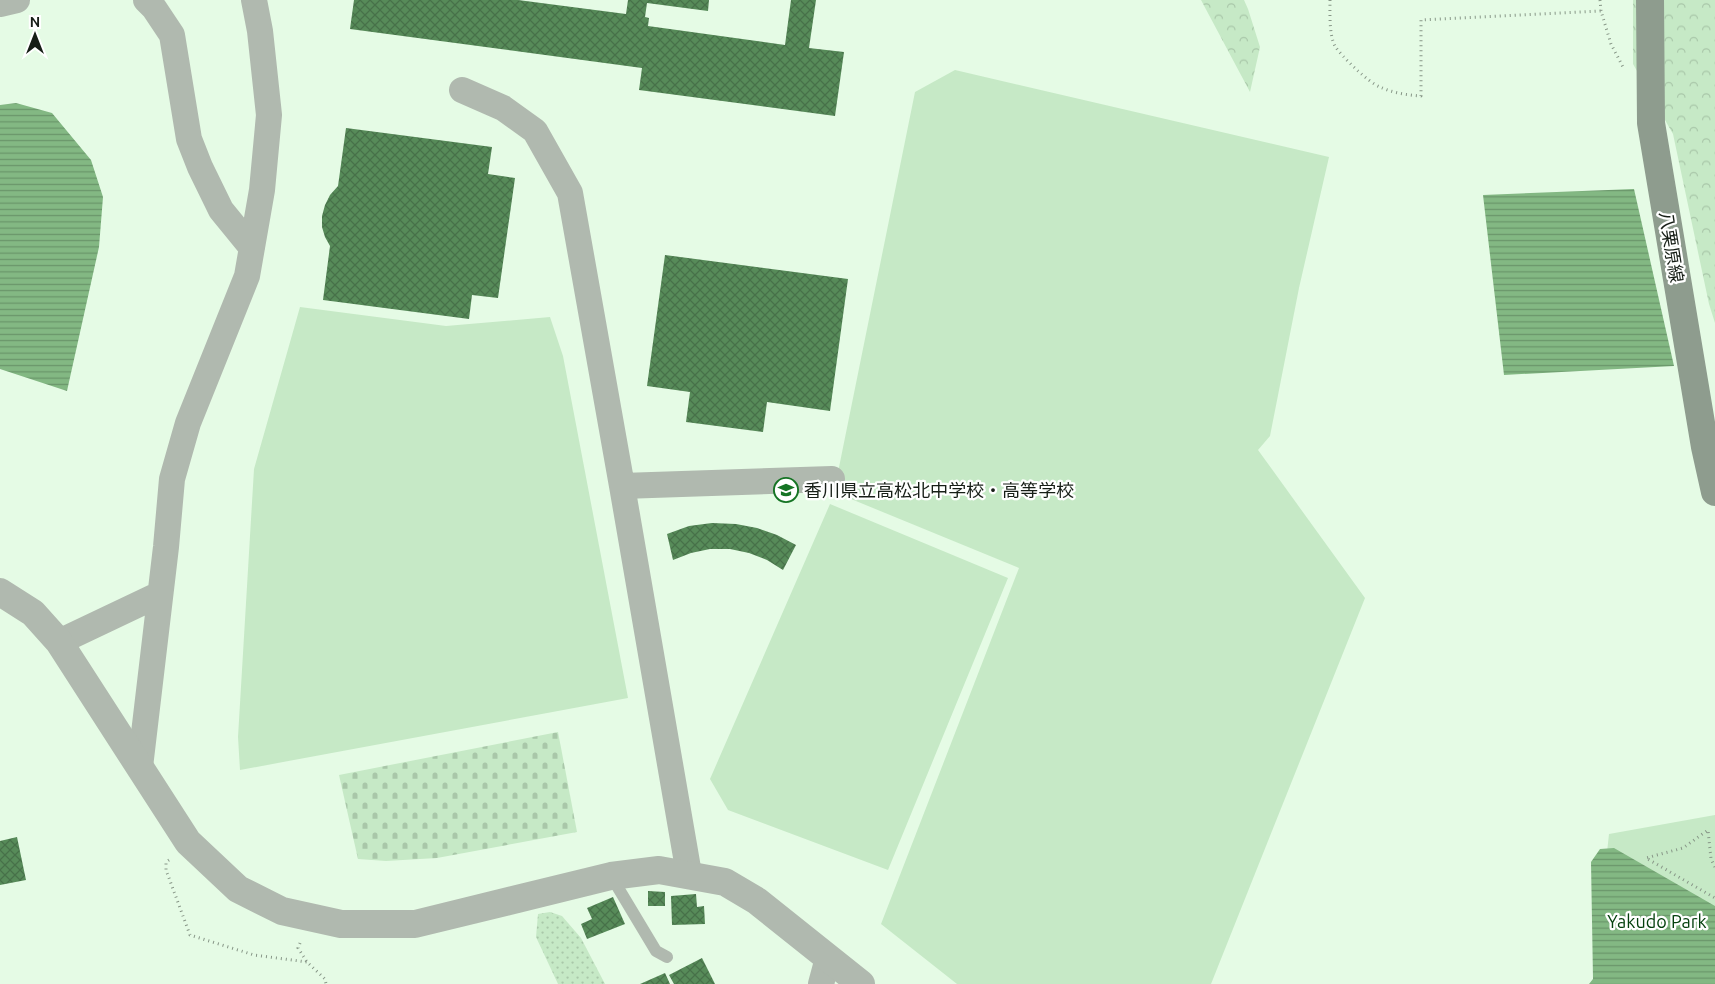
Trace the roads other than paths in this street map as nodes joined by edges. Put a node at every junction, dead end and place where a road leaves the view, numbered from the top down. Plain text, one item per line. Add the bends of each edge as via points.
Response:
1 (16, 0) edge
2 (146, 0) edge
3 (254, 0) edge
4 (1650, 0) edge
5 (0, 4) edge
6 (462, 90) dead end
7 (252, 248) junction
8 (1708, 430) edge
9 (832, 479) dead end
10 (622, 486) junction
11 (1715, 492) edge
12 (0, 592) edge
13 (160, 594) junction
14 (59, 642) junction
15 (140, 767) junction
16 (689, 874) junction
17 (611, 876) junction
18 (667, 957) dead end
19 (828, 958) junction
20 (821, 984) edge
21 (861, 984) edge

1 - 5 street
2 - 7 street via 172,35 189,139 200,168 221,210
3 - 7 street via 269,115 262,190
4 - 8 main road, 八栗原線 via 1652,123
6 - 10 street via 503,108 535,131 570,193
7 - 13 street via 246,276 188,423 172,479
8 - 11 main road, 八栗原線
9 - 10 street
10 - 16 street
12 - 14 street via 34,613
13 - 14 street
13 - 15 street
14 - 15 street
15 - 17 street via 188,842 238,890 282,910 341,924 415,924
16 - 17 street via 659,870
16 - 19 street via 725,882 757,901
17 - 18 lane via 656,951
19 - 20 street
19 - 21 street

